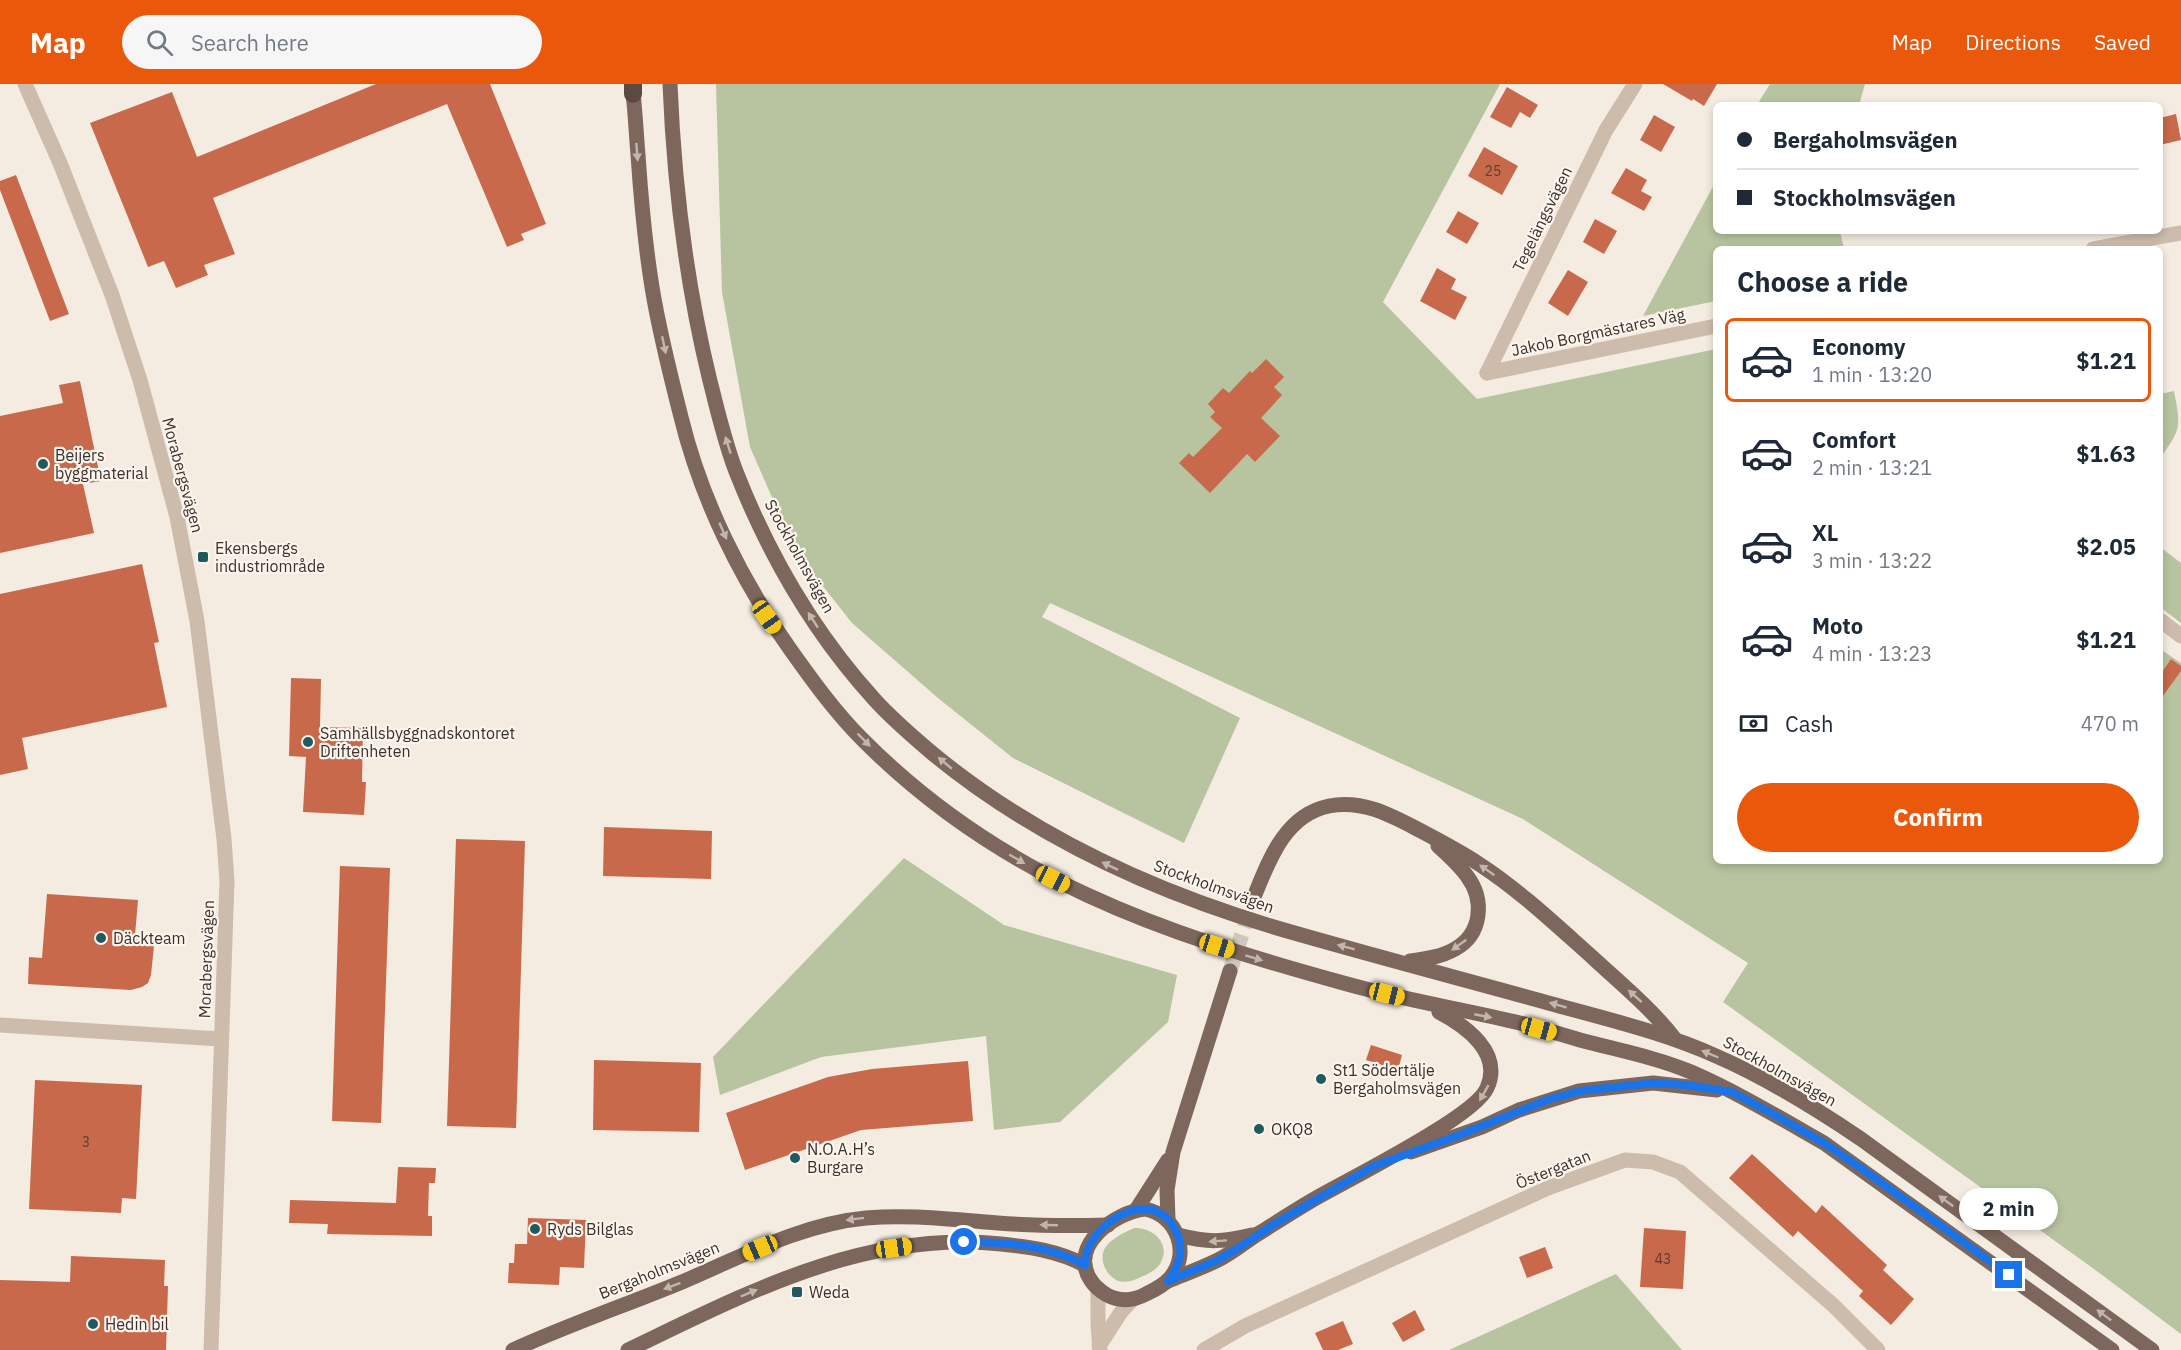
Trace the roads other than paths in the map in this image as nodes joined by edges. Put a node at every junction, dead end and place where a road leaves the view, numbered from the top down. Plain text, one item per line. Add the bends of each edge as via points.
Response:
1 (25, 84) edge
2 (670, 84) edge
3 (1635, 84) edge
4 (633, 87) edge
5 (2181, 233) edge
6 (2110, 246) edge
7 (1713, 327) edge
8 (1487, 373) joint
9 (2163, 622) edge
10 (2181, 636) edge
11 (1422, 832) junction
12 (1254, 897) tunnel mouth
13 (1402, 962) junction
14 (1230, 970) tunnel mouth
15 (1426, 1004) junction
16 (0, 1024) edge
17 (220, 1039) junction
18 (1675, 1039) junction
19 (1732, 1092) junction
20 (1173, 1152) junction
21 (1374, 1166) junction
22 (1136, 1210) junction
23 (1168, 1220) junction
24 (1108, 1225) junction
25 (1258, 1234) junction
26 (1178, 1235) junction
27 (1085, 1265) junction
28 (1168, 1281) junction
29 (1098, 1288) junction
30 (1132, 1300) junction
31 (1100, 1348) edge
32 (211, 1350) edge
33 (513, 1350) edge
34 (628, 1350) edge
35 (1204, 1350) edge
36 (1878, 1350) edge
37 (2112, 1350) edge
38 (2151, 1350) edge

1 - 17 street, Morabergsvägen via 112,295 140,380 184,547 224,838
13 -> 2 main road, Stockholmsvägen via 1214,908 1117,869 992,799 918,741 875,700 817,626 793,587 736,470 698,332 676,182
3 - 8 street, Tegelängsvägen via 1606,130
4 -> 15 main road via 652,288 682,423 701,480 741,570 767,617 859,736 946,813 990,844 1083,895 1178,934
5 - 6 street
7 - 8 street, Jakob Borgmästares Väg
9 - 10 street
11 - 12 main road via 1370,807 1328,806 1287,831 1275,847
11 -> 13 main road via 1468,877 1476,892 1478,920 1466,941 1456,949 1428,959
18 -> 11 main road via 1646,1006 1502,880
18 -> 13 main road, Stockholmsvägen
14 - 20 main road
15 -> 19 main road via 1519,1023 1646,1057 1689,1071
15 -> 21 main road via 1466,1029 1486,1051 1491,1077 1479,1101 1468,1111
16 - 17 street, Morabergsvägen
17 - 32 street, Morabergsvägen
38 -> 18 main road, Stockholmsvägen via 1822,1113 1753,1073
19 - 21 main road via 1653,1083 1580,1091 1519,1110
19 - 37 main road via 1784,1119 1857,1166
20 - 22 main road
20 - 23 main road via 1167,1190
21 - 25 main road
22 - 23 main road via 1154,1210
22 - 24 main road
23 - 26 main road
24 - 27 main road via 1088,1249
24 -> 33 main road, Bergaholmsvägen via 1010,1224 907,1216 844,1221 760,1248
25 -> 26 main road via 1217,1242
25 - 28 main road via 1216,1261
26 - 28 main road via 1178,1264
27 - 29 main road
34 -> 27 main road via 806,1269 878,1250 927,1243 982,1242 1032,1247
28 - 30 main road
29 - 30 main road via 1114,1298
29 - 31 street
30 - 31 street via 1120,1312
35 - 36 street, Östergatan via 1245,1326 1538,1193 1624,1160 1653,1162 1680,1172 1834,1306

